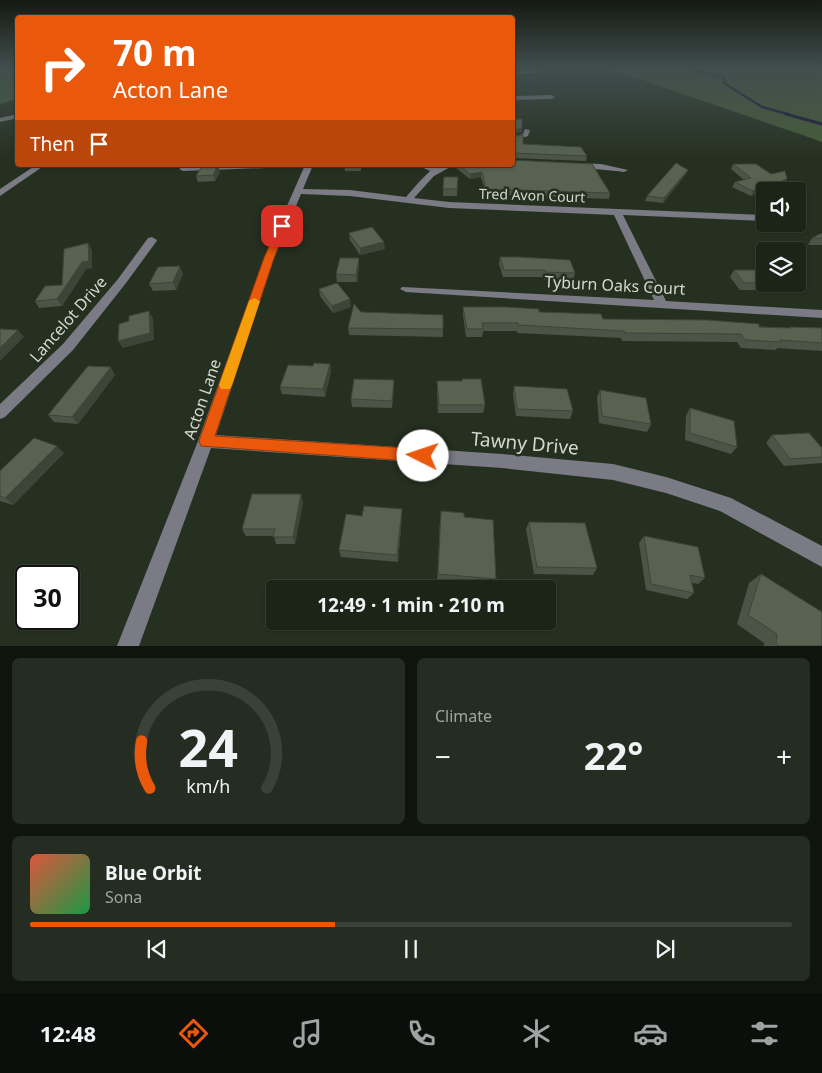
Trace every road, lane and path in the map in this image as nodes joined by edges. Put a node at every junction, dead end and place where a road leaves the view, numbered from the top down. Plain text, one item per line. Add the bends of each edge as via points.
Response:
1 (15, 117) edge
2 (0, 120) edge
3 (527, 130) dead end
4 (515, 138) edge
5 (567, 164) edge
6 (38, 167) edge
7 (238, 167) edge
8 (308, 167) edge
9 (427, 167) edge
10 (444, 167) edge
11 (184, 169) dead end
12 (435, 170) junction
13 (624, 170) dead end
14 (299, 191) junction
15 (0, 193) edge
16 (408, 200) junction
17 (617, 212) junction
18 (756, 218) edge
19 (152, 240) dead end
20 (406, 289) dead end
21 (662, 304) junction
22 (822, 314) edge
23 (0, 413) edge
24 (206, 441) junction
25 (822, 557) edge
26 (128, 646) edge

1 - 2 street
3 - 4 street via 526,135
5 - 13 street
6 - 15 street
7 - 11 street
8 - 14 street, Acton Lane
9 - 12 street
10 - 12 street
12 - 16 street via 426,176
14 - 16 street, Tred Avon Court
14 - 24 street, Acton Lane via 269,258
16 - 17 street, Tred Avon Court via 448,205
17 - 18 street, Tred Avon Court
17 - 21 street
19 - 23 street, Lancelot Drive via 68,347
20 - 21 street, Tyburn Oaks Court
21 - 22 street, Tyburn Oaks Court
24 - 25 street, Tawny Drive via 492,460 613,472 666,484 725,504
24 - 26 street, Acton Lane

